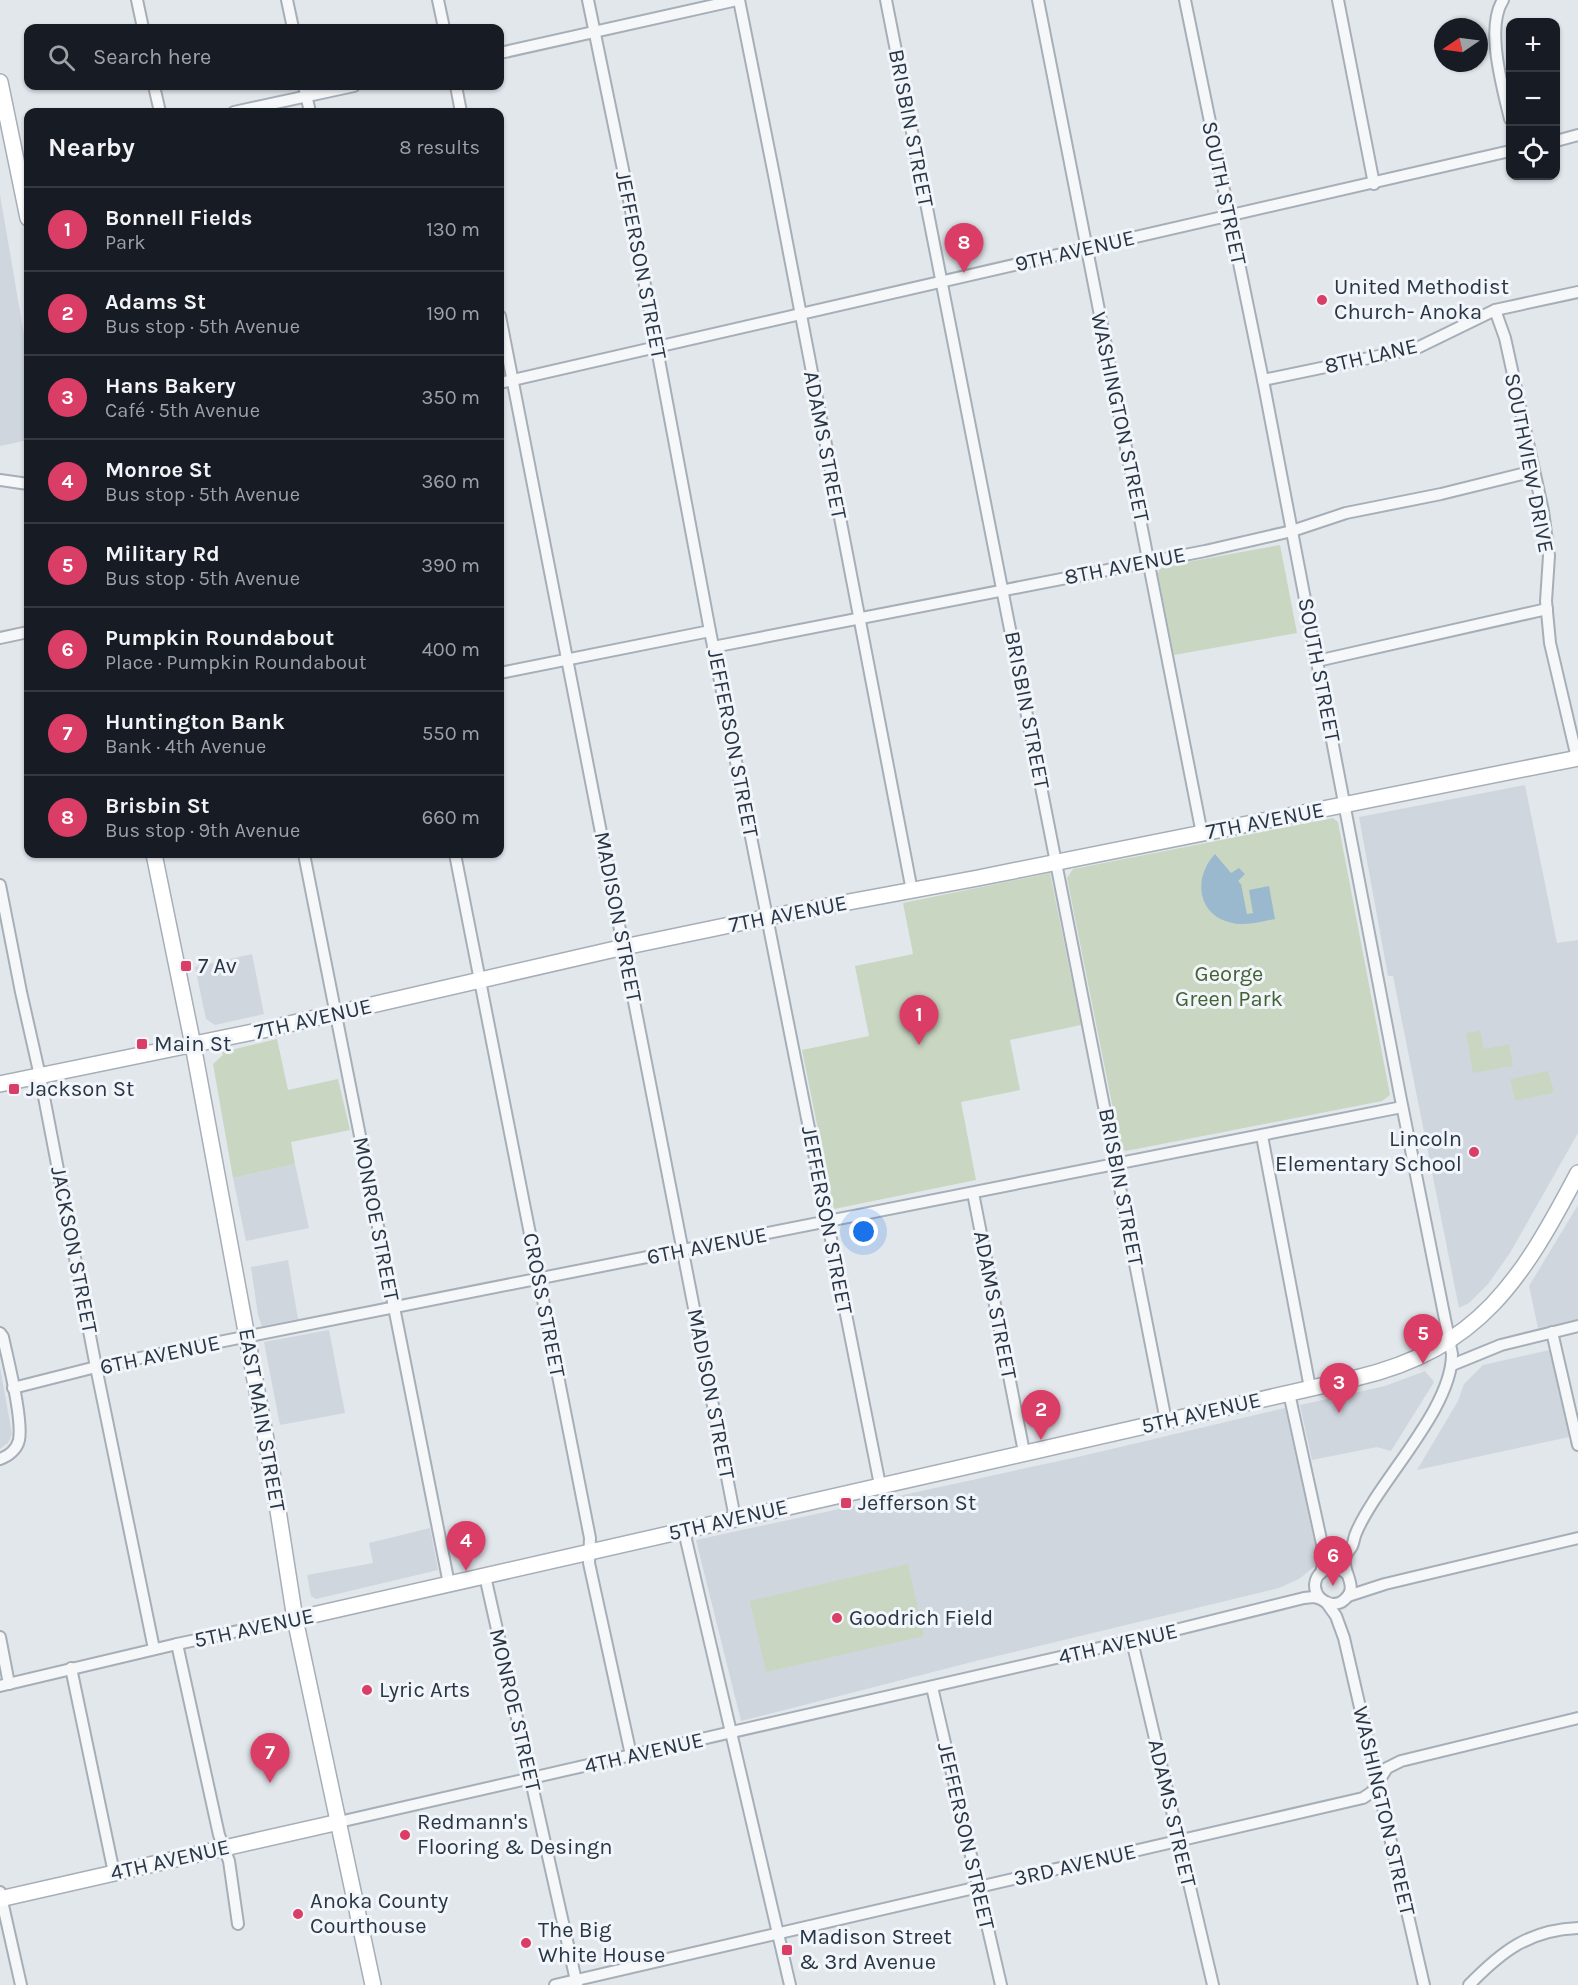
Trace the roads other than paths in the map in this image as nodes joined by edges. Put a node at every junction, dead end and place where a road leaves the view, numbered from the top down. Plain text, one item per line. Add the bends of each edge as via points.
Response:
1 (138, 0) edge
2 (287, 0) edge
3 (438, 0) edge
4 (588, 0) edge
5 (738, 0) edge
6 (886, 0) edge
7 (1038, 0) edge
8 (1185, 0) edge
9 (1338, 0) edge
10 (1503, 0) edge
11 (142, 24) edge
12 (292, 24) edge
13 (443, 24) edge
14 (595, 32) junction
15 (504, 52) edge
16 (0, 82) edge
17 (155, 90) edge
18 (457, 90) edge
19 (305, 91) edge
20 (1506, 100) edge
21 (159, 108) edge
22 (248, 108) edge
23 (309, 108) edge
24 (460, 108) edge
25 (1578, 135) edge
26 (1560, 140) edge
27 (1506, 152) edge
28 (23, 160) edge
29 (1374, 184) junction
30 (1229, 217) junction
31 (1085, 248) junction
32 (942, 282) junction
33 (1578, 292) edge
34 (1495, 310) junction
35 (800, 315) junction
36 (504, 337) edge
37 (656, 347) junction
38 (512, 380) junction
39 (1263, 380) junction
40 (504, 382) edge
41 (1534, 471) junction
42 (0, 480) edge
43 (24, 483) edge
44 (1292, 531) junction
45 (1149, 561) junction
46 (1003, 591) junction
47 (1547, 609) junction
48 (859, 618) junction
49 (710, 631) junction
50 (24, 633) edge
51 (0, 638) edge
52 (713, 647) junction
53 (566, 660) junction
54 (1317, 661) junction
55 (504, 672) edge
56 (1577, 758) edge
57 (1345, 806) junction
58 (1202, 834) junction
59 (155, 858) edge
60 (305, 858) edge
61 (456, 858) edge
62 (1056, 862) junction
63 (0, 885) edge
64 (912, 891) junction
65 (768, 917) junction
66 (624, 948) junction
67 (481, 980) junction
68 (336, 1014) junction
69 (193, 1045) junction
70 (40, 1076) junction
71 (0, 1084) edge
72 (1402, 1107) junction
73 (1262, 1136) junction
74 (1117, 1163) junction
75 (1578, 1173) edge
76 (973, 1193) junction
77 (827, 1222) junction
78 (683, 1250) junction
79 (539, 1279) junction
80 (394, 1309) junction
81 (1578, 1326) edge
82 (1552, 1332) junction
83 (0, 1333) edge
84 (247, 1337) junction
85 (1450, 1341) junction
86 (1452, 1365) junction
87 (96, 1367) junction
88 (13, 1388) junction
89 (1310, 1388) junction
90 (1289, 1393) junction
91 (1167, 1421) junction
92 (1578, 1444) edge
93 (1024, 1452) junction
94 (0, 1459) edge
95 (880, 1485) junction
96 (735, 1518) junction
97 (684, 1531) junction
98 (1356, 1532) junction
99 (1578, 1538) edge
100 (589, 1552) junction
101 (1322, 1573) junction
102 (485, 1576) junction
103 (1349, 1577) junction
104 (449, 1584) junction
105 (1385, 1584) junction
106 (1347, 1598) junction
107 (1324, 1601) junction
108 (1287, 1603) junction
109 (295, 1619) junction
110 (0, 1637) edge
111 (1344, 1638) junction
112 (1132, 1641) junction
113 (177, 1644) junction
114 (154, 1649) junction
115 (71, 1668) junction
116 (4, 1685) edge
117 (932, 1687) junction
118 (1578, 1719) edge
119 (730, 1733) junction
120 (632, 1755) junction
121 (531, 1779) junction
122 (1377, 1783) junction
123 (339, 1822) junction
124 (1178, 1841) junction
125 (223, 1848) junction
126 (114, 1873) junction
127 (978, 1886) junction
128 (0, 1896) edge
129 (238, 1924) dead end
130 (1578, 1928) edge
131 (778, 1932) junction
132 (577, 1983) edge
133 (21, 1985) edge
134 (373, 1985) edge
135 (555, 1985) edge
136 (790, 1985) edge
137 (1000, 1985) edge
138 (1213, 1985) edge
139 (1424, 1985) edge
140 (1469, 1985) edge

1 - 11 street
2 - 12 street
3 - 13 street
4 - 14 street, JEFFERSON STREET
5 - 14 street
5 - 35 street, ADAMS STREET
6 - 32 street, BRISBIN STREET
7 - 31 street, WASHINGTON STREET
8 - 30 street, SOUTH STREET
9 - 29 street
10 - 20 street via 1495,33
14 - 15 street
14 - 37 street, JEFFERSON STREET
16 - 28 main road
17 - 21 street
18 - 24 street
19 - 22 street
19 - 23 street
25 - 26 street
27 - 29 street, 9TH AVENUE
29 - 30 street, 9TH AVENUE
30 - 31 street, 9TH AVENUE
30 - 39 street, SOUTH STREET
31 - 32 street, 9TH AVENUE
31 - 45 street, WASHINGTON STREET
32 - 35 street, 9TH AVENUE
32 - 46 street, BRISBIN STREET
33 - 34 street, 8TH LANE
34 - 39 street, 8TH LANE via 1417,348
34 - 41 street, SOUTHVIEW DRIVE via 1505,338
35 - 37 street, 9TH AVENUE
35 - 48 street, ADAMS STREET
36 - 38 street, MADISON STREET
37 - 38 street, 9TH AVENUE
37 - 49 street, JEFFERSON STREET
38 - 40 street, 9TH AVENUE
38 - 53 street, MADISON STREET
39 - 44 street, SOUTH STREET
41 - 44 street, 8TH AVENUE via 1346,513
41 - 47 street, SOUTHVIEW DRIVE via 1548,545
42 - 43 street
44 - 45 street, 8TH AVENUE
44 - 54 street, SOUTH STREET
45 - 46 street, 8TH AVENUE
45 - 58 street, WASHINGTON STREET
46 - 48 street, 8TH AVENUE
46 - 62 street, BRISBIN STREET
47 - 54 street
47 - 56 street, SOUTHVIEW DRIVE via 1550,642
48 - 52 street, 8TH AVENUE
48 - 64 street, ADAMS STREET
49 - 52 street, JEFFERSON STREET
49 - 53 street
50 - 51 street
52 - 65 street, JEFFERSON STREET
53 - 55 street
53 - 66 street, MADISON STREET
54 - 57 street, SOUTH STREET
56 - 57 main road, 7TH AVENUE
57 - 58 main road, 7TH AVENUE
57 - 72 street, SOUTH STREET
58 - 62 main road, 7TH AVENUE
59 - 69 main road, EAST MAIN STREET
60 - 68 street, MONROE STREET
61 - 67 street, CROSS STREET
62 - 64 main road, 7TH AVENUE
62 - 74 street, BRISBIN STREET
63 - 70 street, JACKSON STREET
64 - 65 main road, 7TH AVENUE
65 - 66 main road, 7TH AVENUE
65 - 77 street, JEFFERSON STREET
66 - 67 main road, 7TH AVENUE
66 - 78 street, MADISON STREET
67 - 68 main road, 7TH AVENUE
67 - 79 street, CROSS STREET
68 - 69 main road, 7TH AVENUE
68 - 80 street, MONROE STREET
69 - 70 main road, 7TH AVENUE
69 - 84 main road, EAST MAIN STREET
70 - 71 main road, 7TH AVENUE
70 - 87 street, JACKSON STREET
72 - 73 street, 6TH AVENUE
72 - 85 street, SOUTH STREET
73 - 74 street, 6TH AVENUE
73 - 89 street
74 - 76 street, 6TH AVENUE
74 - 91 street, BRISBIN STREET
75 - 85 main road, 5TH AVENUE via 1548,1231 1517,1277 1493,1305
76 - 77 street, 6TH AVENUE
76 - 93 street, ADAMS STREET
77 - 78 street, 6TH AVENUE
77 - 95 street, JEFFERSON STREET
78 - 79 street, 6TH AVENUE
78 - 96 street, MADISON STREET
79 - 80 street, 6TH AVENUE
79 - 100 street, CROSS STREET via 590,1538
80 - 84 street, 6TH AVENUE
80 - 104 street, MONROE STREET
81 - 82 street
82 - 86 street via 1501,1345
82 - 92 street
83 - 88 street
84 - 87 street, 6TH AVENUE
84 - 109 main road, EAST MAIN STREET
85 - 86 street, SOUTH STREET
85 - 89 main road, 5TH AVENUE via 1395,1367
86 - 98 street via 1434,1409
87 - 88 street, 6TH AVENUE
87 - 114 street, JACKSON STREET
88 - 94 street via 19,1442
89 - 90 main road, 5TH AVENUE
90 - 91 main road, 5TH AVENUE
90 - 101 street via 1323,1544
91 - 93 main road, 5TH AVENUE
93 - 95 main road, 5TH AVENUE
95 - 96 main road, 5TH AVENUE
96 - 97 main road, 5TH AVENUE
97 - 100 main road, 5TH AVENUE
97 - 119 street
98 - 101 street, 4TH AVENUE
98 - 103 street via 1346,1557
99 - 105 street
100 - 102 main road, 5TH AVENUE
100 - 120 street, CROSS STREET
101 - 103 street via 1341,1569
101 - 107 street via 1315,1586
101 - 108 street, 4TH AVENUE
102 - 104 main road, 5TH AVENUE
102 - 121 street, MONROE STREET
103 - 105 street via 1357,1582
103 - 106 street via 1351,1589
104 - 109 main road, 5TH AVENUE
105 - 106 street
106 - 107 street via 1335,1604
106 - 111 street, WASHINGTON STREET via 1343,1610
107 - 108 street, 4TH AVENUE via 1314,1597
107 - 111 street, WASHINGTON STREET via 1336,1616
108 - 112 street, 4TH AVENUE
109 - 113 street, 5TH AVENUE
109 - 123 main road, EAST MAIN STREET
110 - 116 street
111 - 122 street, WASHINGTON STREET
112 - 117 street, 4TH AVENUE
112 - 124 street, ADAMS STREET
113 - 114 street, 5TH AVENUE
113 - 125 street
114 - 115 street, 5TH AVENUE
115 - 116 street, 5TH AVENUE
115 - 126 street
117 - 119 street, 4TH AVENUE
117 - 127 street, JEFFERSON STREET
118 - 122 street, 3RD AVENUE via 1410,1758 1387,1768
119 - 120 street, 4TH AVENUE
119 - 131 street
120 - 121 street, 4TH AVENUE
121 - 123 street, 4TH AVENUE
121 - 132 street, MONROE STREET
122 - 124 street, 3RD AVENUE via 1363,1798
122 - 139 street, WASHINGTON STREET
123 - 125 main road, 4TH AVENUE
123 - 134 main road, EAST MAIN STREET
124 - 127 street, 3RD AVENUE
124 - 138 street, ADAMS STREET
125 - 126 main road, 4TH AVENUE
125 - 129 street via 229,1861
126 - 128 main road, 4TH AVENUE
127 - 131 street, 3RD AVENUE
127 - 137 street, JEFFERSON STREET
128 - 133 street
130 - 140 street via 1557,1930 1514,1946
131 - 132 street, 3RD AVENUE
131 - 136 street
132 - 135 street, 3RD AVENUE

